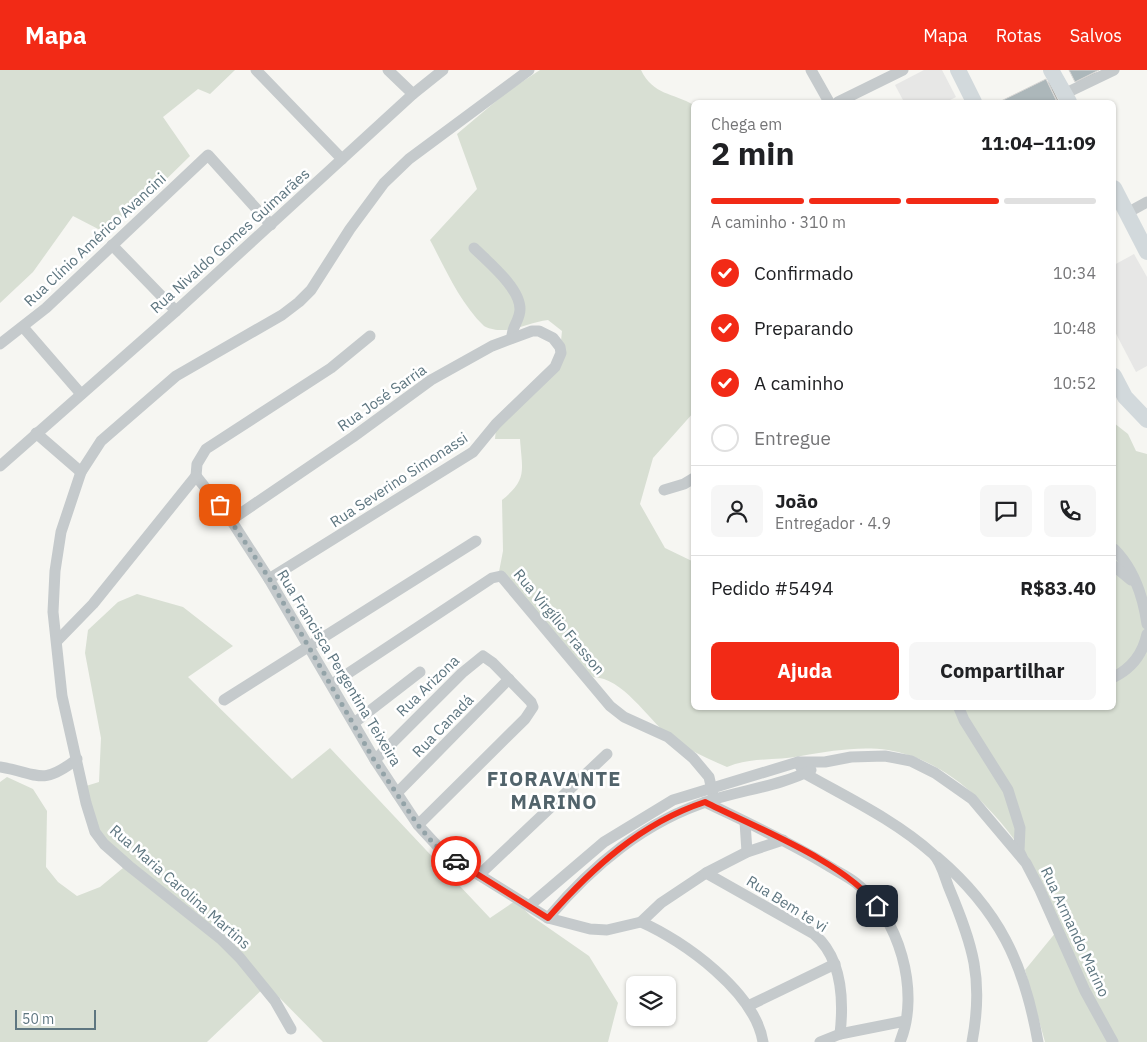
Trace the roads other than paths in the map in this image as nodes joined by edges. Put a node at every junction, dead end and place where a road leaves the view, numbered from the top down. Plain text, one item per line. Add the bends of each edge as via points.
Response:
1 (256, 70) edge
2 (388, 70) edge
3 (443, 70) edge
4 (529, 70) edge
5 (812, 70) edge
6 (903, 70) edge
7 (958, 70) edge
8 (1051, 70) edge
9 (1114, 70) edge
10 (413, 94) junction
11 (1066, 98) edge
12 (828, 100) edge
13 (842, 100) edge
14 (972, 100) edge
15 (342, 159) junction
16 (1116, 192) edge
17 (1147, 202) edge
18 (1127, 213) junction
19 (271, 225) junction
20 (112, 245) junction
21 (474, 248) dead end
22 (1147, 252) edge
23 (176, 311) junction
24 (23, 327) junction
25 (370, 336) dead end
26 (512, 338) junction
27 (558, 343) joint
28 (0, 344) edge
29 (1116, 380) edge
30 (82, 394) junction
31 (1147, 420) edge
32 (36, 433) junction
33 (0, 466) edge
34 (81, 472) junction
35 (196, 476) junction
36 (691, 479) edge
37 (664, 490) dead end
38 (231, 520) junction
39 (476, 541) dead end
40 (1116, 552) edge
41 (1116, 568) edge
42 (269, 578) junction
43 (1137, 584) junction
44 (1147, 624) edge
45 (1147, 634) edge
46 (56, 641) junction
47 (310, 646) junction
48 (420, 672) dead end
49 (1116, 675) edge
50 (509, 679) junction
51 (332, 684) junction
52 (224, 700) dead end
53 (960, 710) edge
54 (354, 723) junction
55 (607, 754) dead end
56 (77, 759) junction
57 (374, 760) junction
58 (798, 762) junction
59 (825, 762) junction
60 (0, 767) edge
61 (804, 774) junction
62 (397, 793) junction
63 (710, 796) junction
64 (745, 822) junction
65 (418, 825) junction
66 (783, 840) junction
67 (747, 852) junction
68 (935, 855) junction
69 (1026, 863) junction
70 (706, 873) junction
71 (479, 876) junction
72 (529, 906) junction
73 (548, 918) junction
74 (641, 922) junction
75 (835, 964) junction
76 (748, 1006) junction
77 (905, 1021) junction
78 (291, 1030) dead end
79 (840, 1034) junction
80 (763, 1042) edge
81 (820, 1042) edge
82 (900, 1042) edge
83 (972, 1042) edge
84 (1038, 1042) edge
85 (1113, 1042) edge

1 - 15 street
2 - 10 street
3 - 10 street, Rua Nivaldo Gomes Guimarães
4 - 34 street, Rua Maria Carolina Martins via 409,159 384,183 311,290 299,302 166,384 101,441
5 - 12 street
6 - 13 street
7 - 14 main road
8 - 11 main road
9 - 11 street
10 - 15 street, Rua Nivaldo Gomes Guimarães
15 - 19 street, Rua Nivaldo Gomes Guimarães
16 - 18 main road
17 - 18 street
18 - 22 main road
19 - 20 street, Rua Clínio Américo Avancini via 208,155
19 - 23 street, Rua Nivaldo Gomes Guimarães
20 - 23 street
20 - 24 street, Rua Clínio Américo Avancini
21 - 26 street via 516,292 520,308
23 - 30 street, Rua Nivaldo Gomes Guimarães
24 - 28 street, Rua Clínio Américo Avancini
24 - 30 street
25 - 35 street via 331,368 206,449 197,464
26 - 27 street, Rua José Sarria via 539,331
26 - 38 street, Rua José Sarria via 431,380 354,437
27 - 42 street, Rua Severino Simonassi via 561,353 555,366 496,424 473,452
29 - 31 main road via 1125,397
30 - 32 street, Rua Nivaldo Gomes Guimarães
32 - 33 street, Rua Nivaldo Gomes Guimarães
32 - 34 street
34 - 46 street, Rua Maria Carolina Martins via 56,562 53,612
35 - 38 street, Rua Francisca Pergentina Teixeira
35 - 46 street via 88,611
36 - 37 street
38 - 42 street, Rua Francisca Pergentina Teixeira
39 - 47 street
40 - 43 street
41 - 43 street
42 - 47 street, Rua Francisca Pergentina Teixeira
43 - 44 street
45 - 49 street via 1144,648 1137,658
46 - 56 street, Rua Maria Carolina Martins via 62,696
47 - 51 street, Rua Francisca Pergentina Teixeira
47 - 52 street
48 - 54 street
50 - 57 street, Rua Arizona via 483,656
50 - 62 street, Rua Canadá
50 - 65 street via 534,707 515,730
51 - 54 street, Rua Francisca Pergentina Teixeira
51 - 63 street, Rua Virgílio Frasson via 492,578 501,576 610,706 624,717 668,737 704,769
53 - 69 street via 1008,790 1020,828 1019,851
54 - 57 street, Rua Francisca Pergentina Teixeira
55 - 71 street
56 - 60 street via 57,773 43,777
56 - 78 street, Rua Maria Carolina Martins via 93,826 104,844 222,940 275,1002
57 - 62 street, Rua Francisca Pergentina Teixeira
58 - 59 street, Rua Armando Marino
58 - 61 street
58 - 63 street, Rua Armando Marino
59 - 61 street, Rua Armando Marino
59 - 69 street, Rua Armando Marino via 885,756 911,761 936,773 972,799
61 - 63 street, Rua Armando Marino
61 - 68 street via 878,814
62 - 65 street, Rua Francisca Pergentina Teixeira
63 - 64 street
63 - 72 street, Rua Armando Marino via 673,800 621,830
63 - 73 street, Rua Armando Marino via 672,814 615,851 577,884
64 - 66 street
64 - 67 street
65 - 71 street, Rua Francisca Pergentina Teixeira via 441,850
66 - 67 street
66 - 77 street via 857,883 883,915 906,964
67 - 70 street
68 - 83 street via 975,958 978,996
68 - 84 street via 975,894 1004,933 1022,981
69 - 85 street, Rua Armando Marino via 1085,991
70 - 74 street via 661,903
70 - 75 street, Rua Bem te vi via 814,934 824,943
71 - 72 street, Rua Francisca Pergentina Teixeira
72 - 73 street, Rua Francisca Pergentina Teixeira
73 - 74 street, Rua Francisca Pergentina Teixeira via 590,929 622,928
74 - 76 street via 699,956
75 - 76 street
75 - 79 street, Rua Bem te vi via 840,983
76 - 80 street
77 - 79 street
77 - 82 street
79 - 81 street

